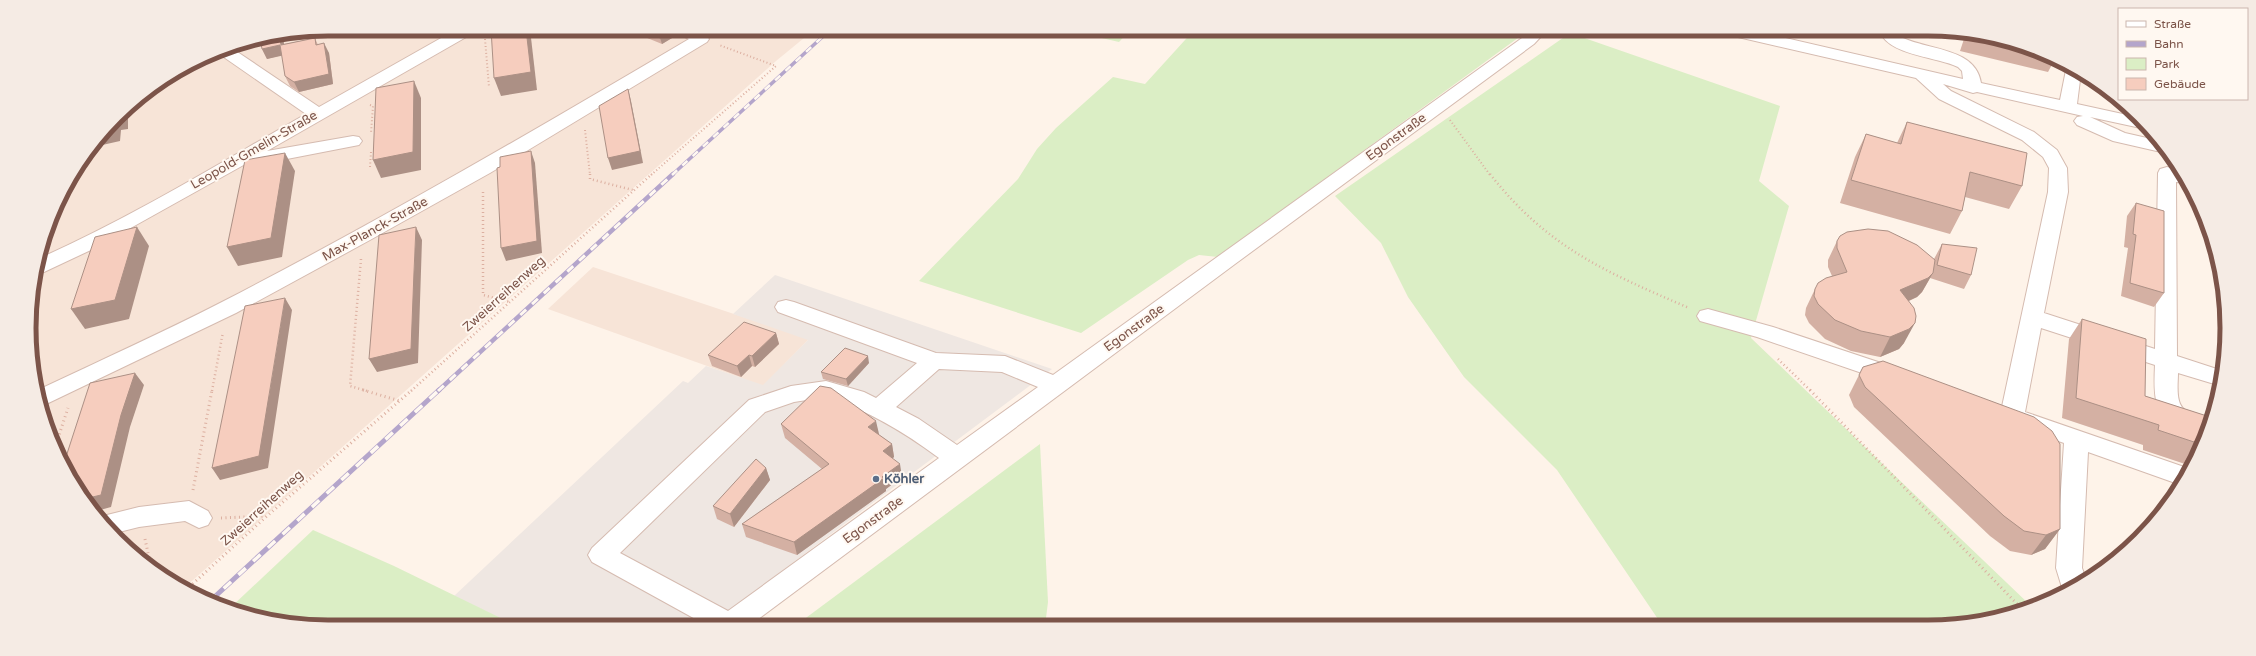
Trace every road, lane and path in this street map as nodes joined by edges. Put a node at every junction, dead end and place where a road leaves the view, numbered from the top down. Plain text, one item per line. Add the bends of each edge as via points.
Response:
1 (456, 36) edge
2 (483, 36) edge
3 (695, 36) edge
4 (1533, 36) edge
5 (1781, 36) edge
6 (1890, 36) edge
7 (701, 39) junction
8 (228, 53) edge
9 (1922, 74) junction
10 (2072, 74) edge
11 (489, 87) dead end
12 (1973, 88) junction
13 (350, 96) junction
14 (2044, 102) junction
15 (2068, 107) junction
16 (583, 109) junction
17 (1435, 109) junction
18 (318, 114) junction
19 (2134, 122) edge
20 (371, 135) dead end
21 (353, 141) dead end
22 (2157, 146) edge
23 (371, 148) dead end
24 (243, 156) junction
25 (370, 167) dead end
26 (483, 169) junction
27 (2177, 176) edge
28 (634, 190) junction
29 (363, 236) junction
30 (44, 264) edge
31 (510, 302) junction
32 (786, 307) dead end
33 (228, 308) junction
34 (1708, 316) joint
35 (2032, 317) junction
36 (1772, 355) dead end
37 (934, 361) junction
38 (2167, 362) junction
39 (2216, 378) edge
40 (77, 380) junction
41 (1915, 383) edge
42 (1055, 385) junction
43 (44, 396) edge
44 (400, 401) junction
45 (1990, 408) edge
46 (879, 409) junction
47 (2012, 416) junction
48 (2203, 427) edge
49 (2077, 438) junction
50 (58, 439) edge
51 (957, 458) junction
52 (2181, 475) edge
53 (194, 515) junction
54 (267, 516) junction
55 (139, 517) junction
56 (111, 524) edge
57 (149, 559) edge
58 (2073, 582) edge
59 (191, 586) edge
60 (2019, 606) edge
61 (720, 620) edge
62 (736, 620) edge

1 - 13 street, Leopold-Gmelin-Straße
2 - 11 path
3 - 7 street
4 - 17 street, Egonstraße
5 - 9 street
6 - 12 street via 1901,44 1964,64 1969,69
7 - 16 street, Max-Planck-Straße
7 - 28 path, Zweierreihenweg via 776,66
8 - 18 street
9 - 12 street
9 - 35 street via 1945,95 2028,136 2050,154 2058,168 2058,192
10 - 15 street
12 - 14 street
13 - 18 street, Leopold-Gmelin-Straße
13 - 20 path via 373,106
14 - 15 street
14 - 22 street via 2119,136
15 - 19 street
16 - 26 street, Max-Planck-Straße
16 - 28 path via 590,179
17 - 34 path via 1447,116 1492,179 1517,207 1545,232 1582,257 1619,277
17 - 42 street, Egonstraße
18 - 24 street, Leopold-Gmelin-Straße
21 - 24 street via 257,160
23 - 25 path
24 - 30 street, Leopold-Gmelin-Straße via 131,221
26 - 29 street, Max-Planck-Straße
26 - 31 path via 483,295
27 - 38 street via 2167,173
28 - 31 path, Zweierreihenweg
29 - 33 street, Max-Planck-Straße
29 - 44 path via 350,386
31 - 44 path, Zweierreihenweg
32 - 37 street
33 - 40 street, Max-Planck-Straße
33 - 53 path
34 - 41 street via 1765,332
35 - 38 street
35 - 47 street
36 - 60 path via 1784,363
37 - 42 street via 1005,364
37 - 46 street
38 - 39 street
38 - 48 street via 2166,389 2171,412 2183,420
40 - 43 street, Max-Planck-Straße
40 - 50 path
42 - 51 street, Egonstraße
44 - 54 path, Zweierreihenweg
45 - 47 street
46 - 51 street via 911,424
46 - 61 street via 856,398 826,389 791,394 757,406 600,555
47 - 49 street
49 - 52 street
49 - 58 street via 2069,568
51 - 62 street, Egonstraße
53 - 54 path
53 - 55 street
54 - 59 path, Zweierreihenweg
55 - 56 street
55 - 57 path

